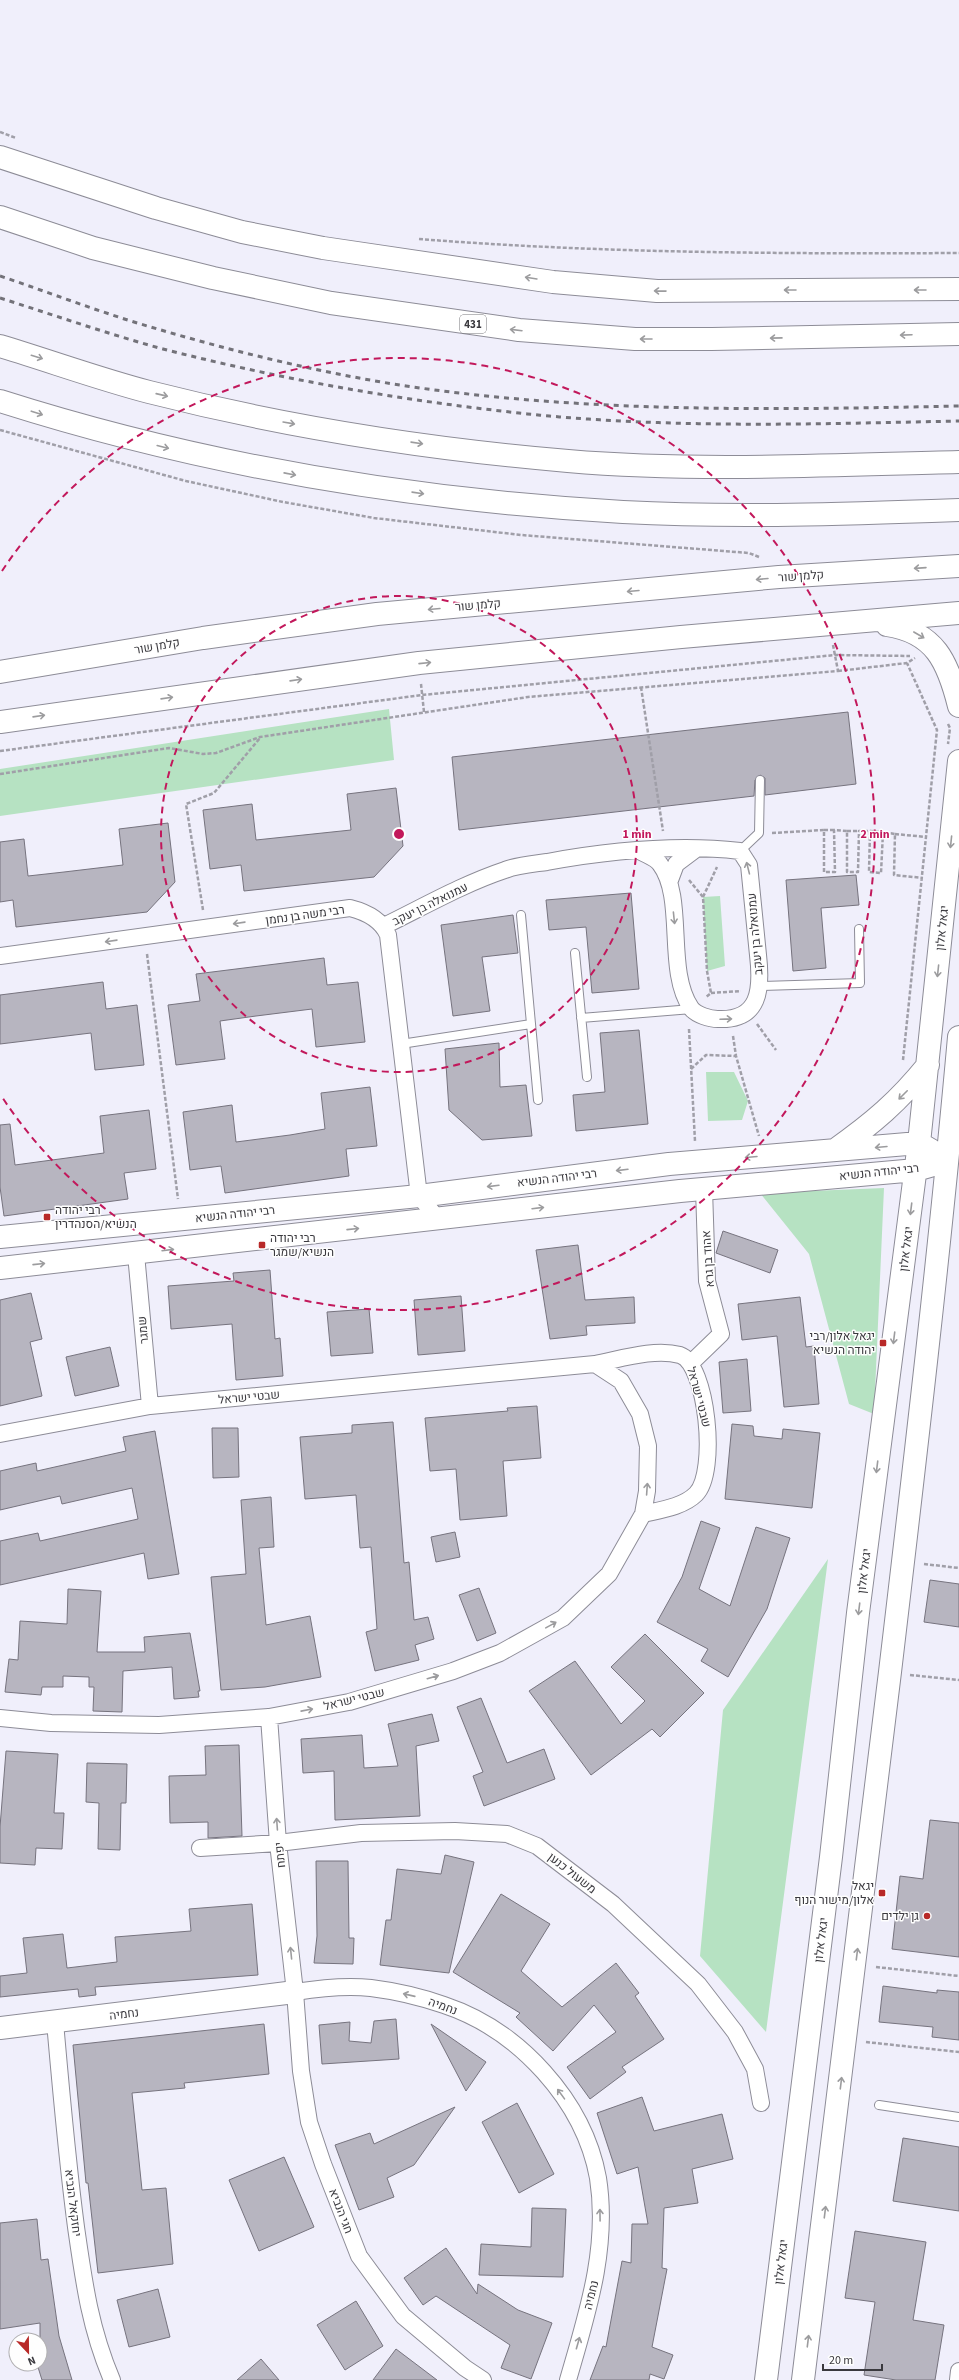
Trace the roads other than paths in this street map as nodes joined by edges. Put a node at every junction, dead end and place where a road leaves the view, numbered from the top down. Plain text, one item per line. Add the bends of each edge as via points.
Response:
1 (0, 157) edge
2 (0, 217) edge
3 (959, 288) edge
4 (959, 334) edge
5 (0, 346) edge
6 (0, 401) edge
7 (959, 462) edge
8 (959, 510) edge
9 (959, 566) edge
10 (959, 613) edge
11 (854, 622) junction
12 (0, 672) edge
13 (953, 714) edge
14 (0, 722) edge
15 (953, 756) edge
16 (760, 780) dead end
17 (696, 849) junction
18 (733, 850) junction
19 (640, 851) junction
20 (670, 880) junction
21 (521, 915) dead end
22 (384, 926) junction
23 (859, 928) dead end
24 (575, 953) dead end
25 (0, 956) edge
26 (759, 988) junction
27 (692, 1009) junction
28 (581, 1018) junction
29 (531, 1024) junction
30 (959, 1038) edge
31 (401, 1044) junction
32 (928, 1065) junction
33 (587, 1077) dead end
34 (538, 1100) dead end
35 (920, 1143) junction
36 (835, 1151) junction
37 (948, 1160) junction
38 (916, 1170) junction
39 (704, 1189) junction
40 (419, 1196) junction
41 (438, 1219) junction
42 (403, 1223) junction
43 (0, 1237) edge
44 (136, 1254) junction
45 (0, 1268) edge
46 (691, 1363) junction
47 (596, 1364) junction
48 (150, 1406) junction
49 (0, 1434) edge
50 (643, 1514) junction
51 (269, 1717) junction
52 (0, 1718) edge
53 (278, 1843) junction
54 (200, 1848) dead end
55 (295, 1992) junction
56 (55, 2022) junction
57 (0, 2028) edge
58 (761, 2103) dead end
59 (879, 2105) dead end
60 (959, 2117) edge
61 (959, 2371) edge
62 (112, 2380) edge
63 (484, 2380) edge
64 (568, 2380) edge
65 (766, 2380) edge
66 (803, 2380) edge
67 (958, 2380) edge

3 -> 1 main road via 657,291 554,282 323,248 242,232 156,208
4 -> 2 main road, 431 via 635,339 519,330 331,303 220,279 93,248
5 -> 7 main road via 148,392 260,417 476,452 570,462 672,466
6 -> 8 main road via 77,426 176,450 294,474 441,496 536,506 717,515
9 -> 12 main road, קלמן שור via 779,577 377,614 203,638
10 - 11 main road
11 -> 13 main road via 910,629 922,636 942,660 950,678
14 -> 11 main road via 419,663
15 -> 32 main road, יגאל אלון via 947,880
16 - 18 lane via 759,834
17 - 18 street, עמנואלה בן יעקב
17 - 19 street, עמנואלה בן יעקב
17 - 20 street via 676,864
26 -> 18 street, עמנואלה בן יעקב via 759,961 749,864
19 - 20 street via 659,863
19 - 22 street, עמנואלה בן יעקב via 583,855 506,870
20 -> 27 street via 681,984
21 - 29 lane
22 -> 25 street, רבי משה בן נחמן via 364,912 350,908
22 - 31 street via 388,936
23 - 26 lane via 860,983
24 - 28 lane
27 -> 26 street, עמנואלה בן יעקב via 709,1019 730,1020 749,1012
27 - 28 lane
28 - 33 lane
29 - 31 lane
29 - 34 lane
30 - 37 main road
31 - 40 street
32 - 35 main road, יגאל אלון
32 -> 36 main road via 906,1092 877,1120
35 -> 36 main road, רבי יהודה הנשיא
35 - 37 main road, רבי יהודה הנשיא
35 - 38 main road, יגאל אלון
36 -> 40 main road, רבי יהודה הנשיא via 696,1162
37 - 38 main road, רבי יהודה הנשיא
66 -> 37 main road via 856,1964
38 - 39 main road, רבי יהודה הנשיא
38 -> 65 main road, יגאל אלון via 858,1613 830,1865
41 -> 39 main road, רבי יהודה הנשיא
39 - 46 street, אהוד בן גרא via 707,1281 721,1334
40 - 41 street
40 - 42 street
40 - 43 main road, רבי יהודה הנשיא
41 - 42 main road, רבי יהודה הנשיא
44 -> 42 main road, רבי יהודה הנשיא
45 -> 44 main road, רבי יהודה הנשיא
44 - 48 street, שמגר
46 - 47 street, שבטי ישראל via 681,1356 667,1354 644,1355
46 - 50 street, שבטי ישראל via 709,1428 708,1458 703,1482 696,1494 673,1507
47 - 48 street, שבטי ישראל
50 -> 47 street, שבטי ישראל via 647,1491 648,1446 640,1414 621,1381
48 - 49 street, שבטי ישראל
51 -> 50 street, שבטי ישראל via 350,1702 452,1671 500,1653 563,1618 609,1574
51 - 52 street, שבטי ישראל via 159,1725 51,1723
53 -> 51 street, יפתח
53 - 54 street, משעול כנען
55 -> 53 street, יפתח
53 - 58 street, משעול כנען via 361,1834 455,1831 507,1834 536,1846 613,1904 698,1984 735,2032 755,2069
55 - 56 main road, נחמיה
55 - 63 street, חגי הנביא via 301,2071 309,2122 359,2256 403,2316 465,2368
64 -> 55 street, נחמיה via 595,2286 601,2232 598,2179 592,2153 571,2107 543,2070 502,2034 445,2005 370,1988 327,1987
56 - 57 main road, נחמיה
56 - 62 street, יחזקאל הנביא via 70,2182 87,2304 99,2348
59 - 60 lane
61 - 67 street

